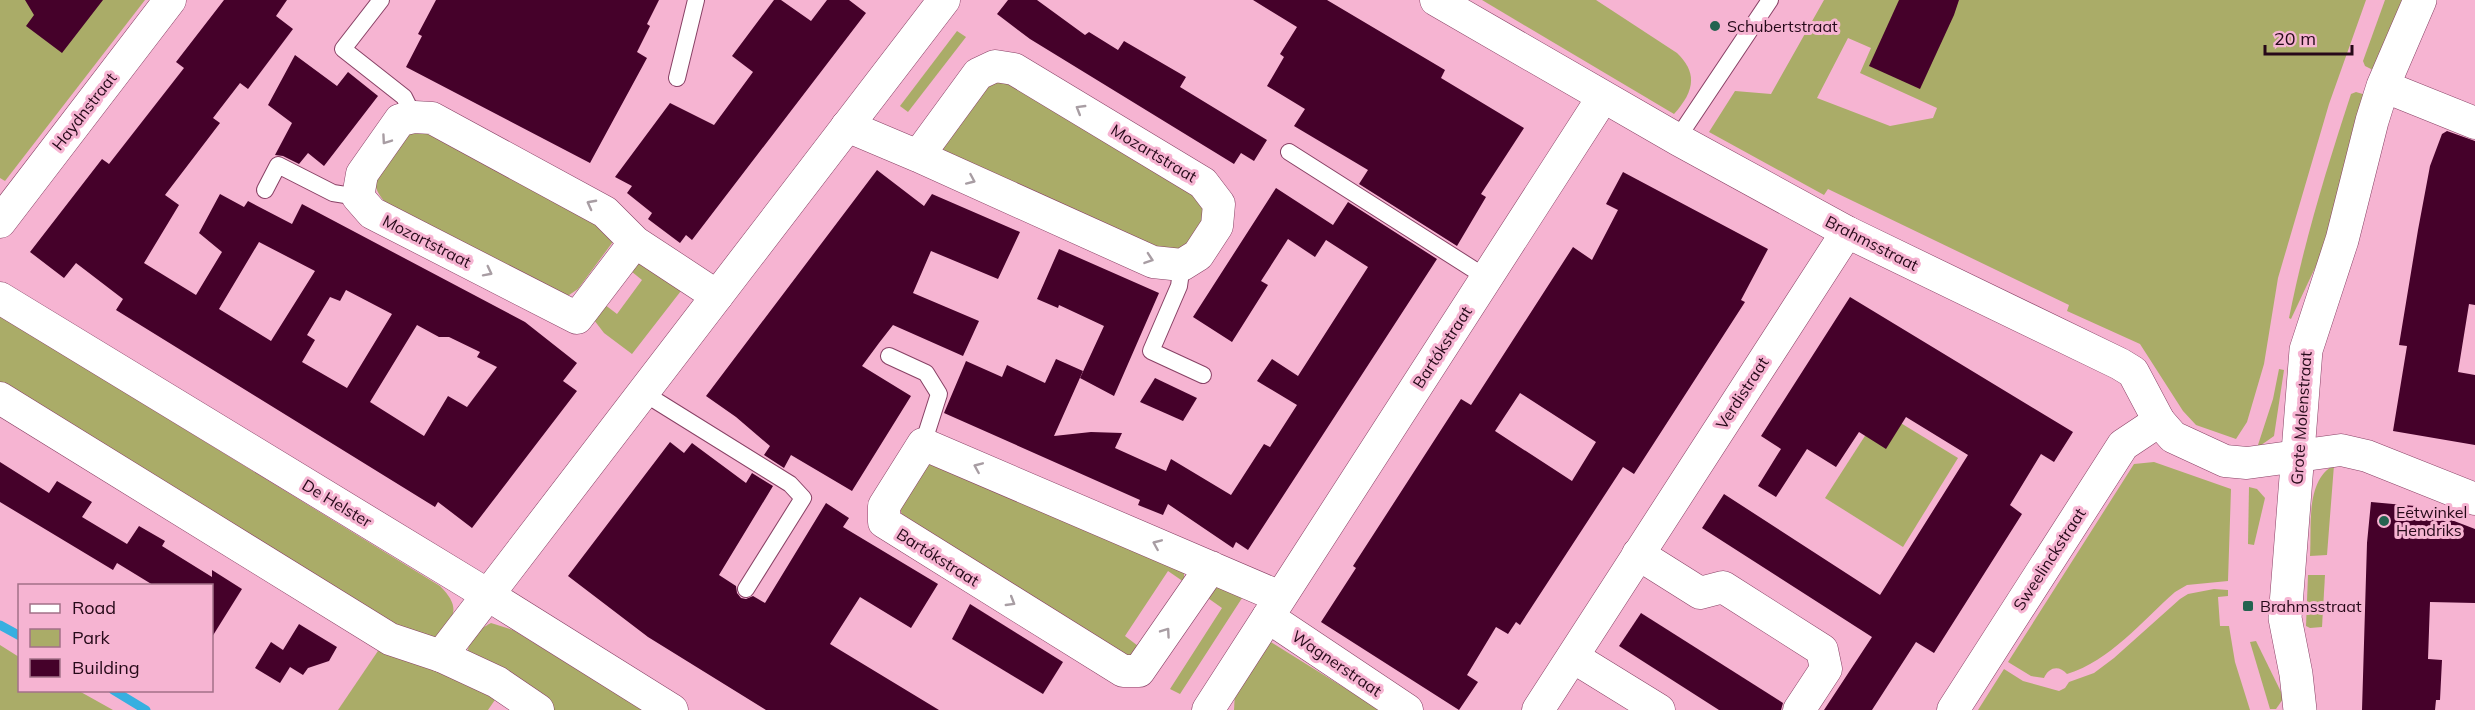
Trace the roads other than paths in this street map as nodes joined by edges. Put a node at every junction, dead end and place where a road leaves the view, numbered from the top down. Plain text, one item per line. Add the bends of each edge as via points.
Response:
1 (170, 0) edge
2 (381, 0) edge
3 (696, 0) edge
4 (944, 0) edge
5 (1436, 0) edge
6 (1770, 0) edge
7 (2420, 0) edge
8 (677, 78) dead end
9 (2383, 86) junction
10 (1603, 97) junction
11 (414, 117) junction
12 (2475, 123) edge
13 (847, 126) junction
14 (1677, 139) junction
15 (1289, 152) dead end
16 (918, 156) junction
17 (265, 190) dead end
18 (358, 197) junction
19 (3, 211) edge
20 (1847, 232) junction
21 (635, 242) junction
22 (1182, 265) junction
23 (1487, 278) junction
24 (717, 296) junction
25 (0, 298) edge
26 (889, 356) dead end
27 (1203, 375) dead end
28 (642, 392) junction
29 (0, 398) edge
30 (2159, 421) junction
31 (923, 444) junction
32 (2299, 455) junction
33 (2475, 499) edge
34 (1638, 554) junction
35 (1211, 567) junction
36 (746, 590) dead end
37 (488, 595) junction
38 (1274, 607) junction
39 (441, 656) junction
40 (1573, 657) junction
41 (538, 710) edge
42 (672, 710) edge
43 (1208, 710) edge
44 (1407, 710) edge
45 (1538, 710) edge
46 (1659, 710) edge
47 (1799, 710) edge
48 (1953, 710) edge
49 (2300, 710) edge

1 - 19 street, Haydnstraat
2 - 11 lane via 343,49 404,97
3 - 8 lane
4 - 13 street
5 - 10 street, Brahmsstraat
6 - 14 lane
7 - 9 street, Grote Molenstraat
9 - 12 street
9 - 32 street, Grote Molenstraat via 2342,240 2306,350
10 - 14 street, Brahmsstraat
10 - 23 street, Bartókstraat
11 -> 18 street via 400,120 362,174
21 -> 11 street via 605,212 432,118
13 - 16 street
13 - 24 street
14 - 20 street, Brahmsstraat
15 - 23 lane
16 -> 22 street via 1153,262
22 -> 16 street, Mozartstraat via 1198,255 1217,226 1219,204 1203,183 1014,69 995,66 978,74
17 - 18 lane via 278,165 333,193
18 -> 21 street, Mozartstraat via 372,213 577,318
20 - 30 street, Brahmsstraat via 2133,372
20 - 34 street, Verdistraat
21 - 24 street
22 - 27 lane via 1179,286 1151,351
23 - 38 street, Bartókstraat
24 - 28 street
25 - 37 street, De Helster
26 - 31 lane via 926,373 939,394
28 - 36 lane via 790,484 803,498
28 - 37 street
29 - 39 street via 390,639
30 - 32 street, Brahmsstraat via 2173,437 2225,461 2247,463
30 - 48 street, Sweelinckstraat via 2123,445
35 -> 31 street
31 -> 35 street, Bartókstraat via 884,506 884,522 1123,671 1139,671
32 - 33 street, Brahmsstraat via 2341,450 2367,456
32 - 49 street, Grote Molenstraat via 2285,618
34 - 40 street, Verdistraat
34 - 47 street via 1700,593 1723,587 1822,650 1826,669
35 - 38 street
37 - 39 street
37 - 42 street, De Helster
38 - 43 street, Bartókstraat
38 - 44 street, Wagnerstraat
39 - 41 street via 497,682
40 - 45 street, Verdistraat
40 - 46 street

